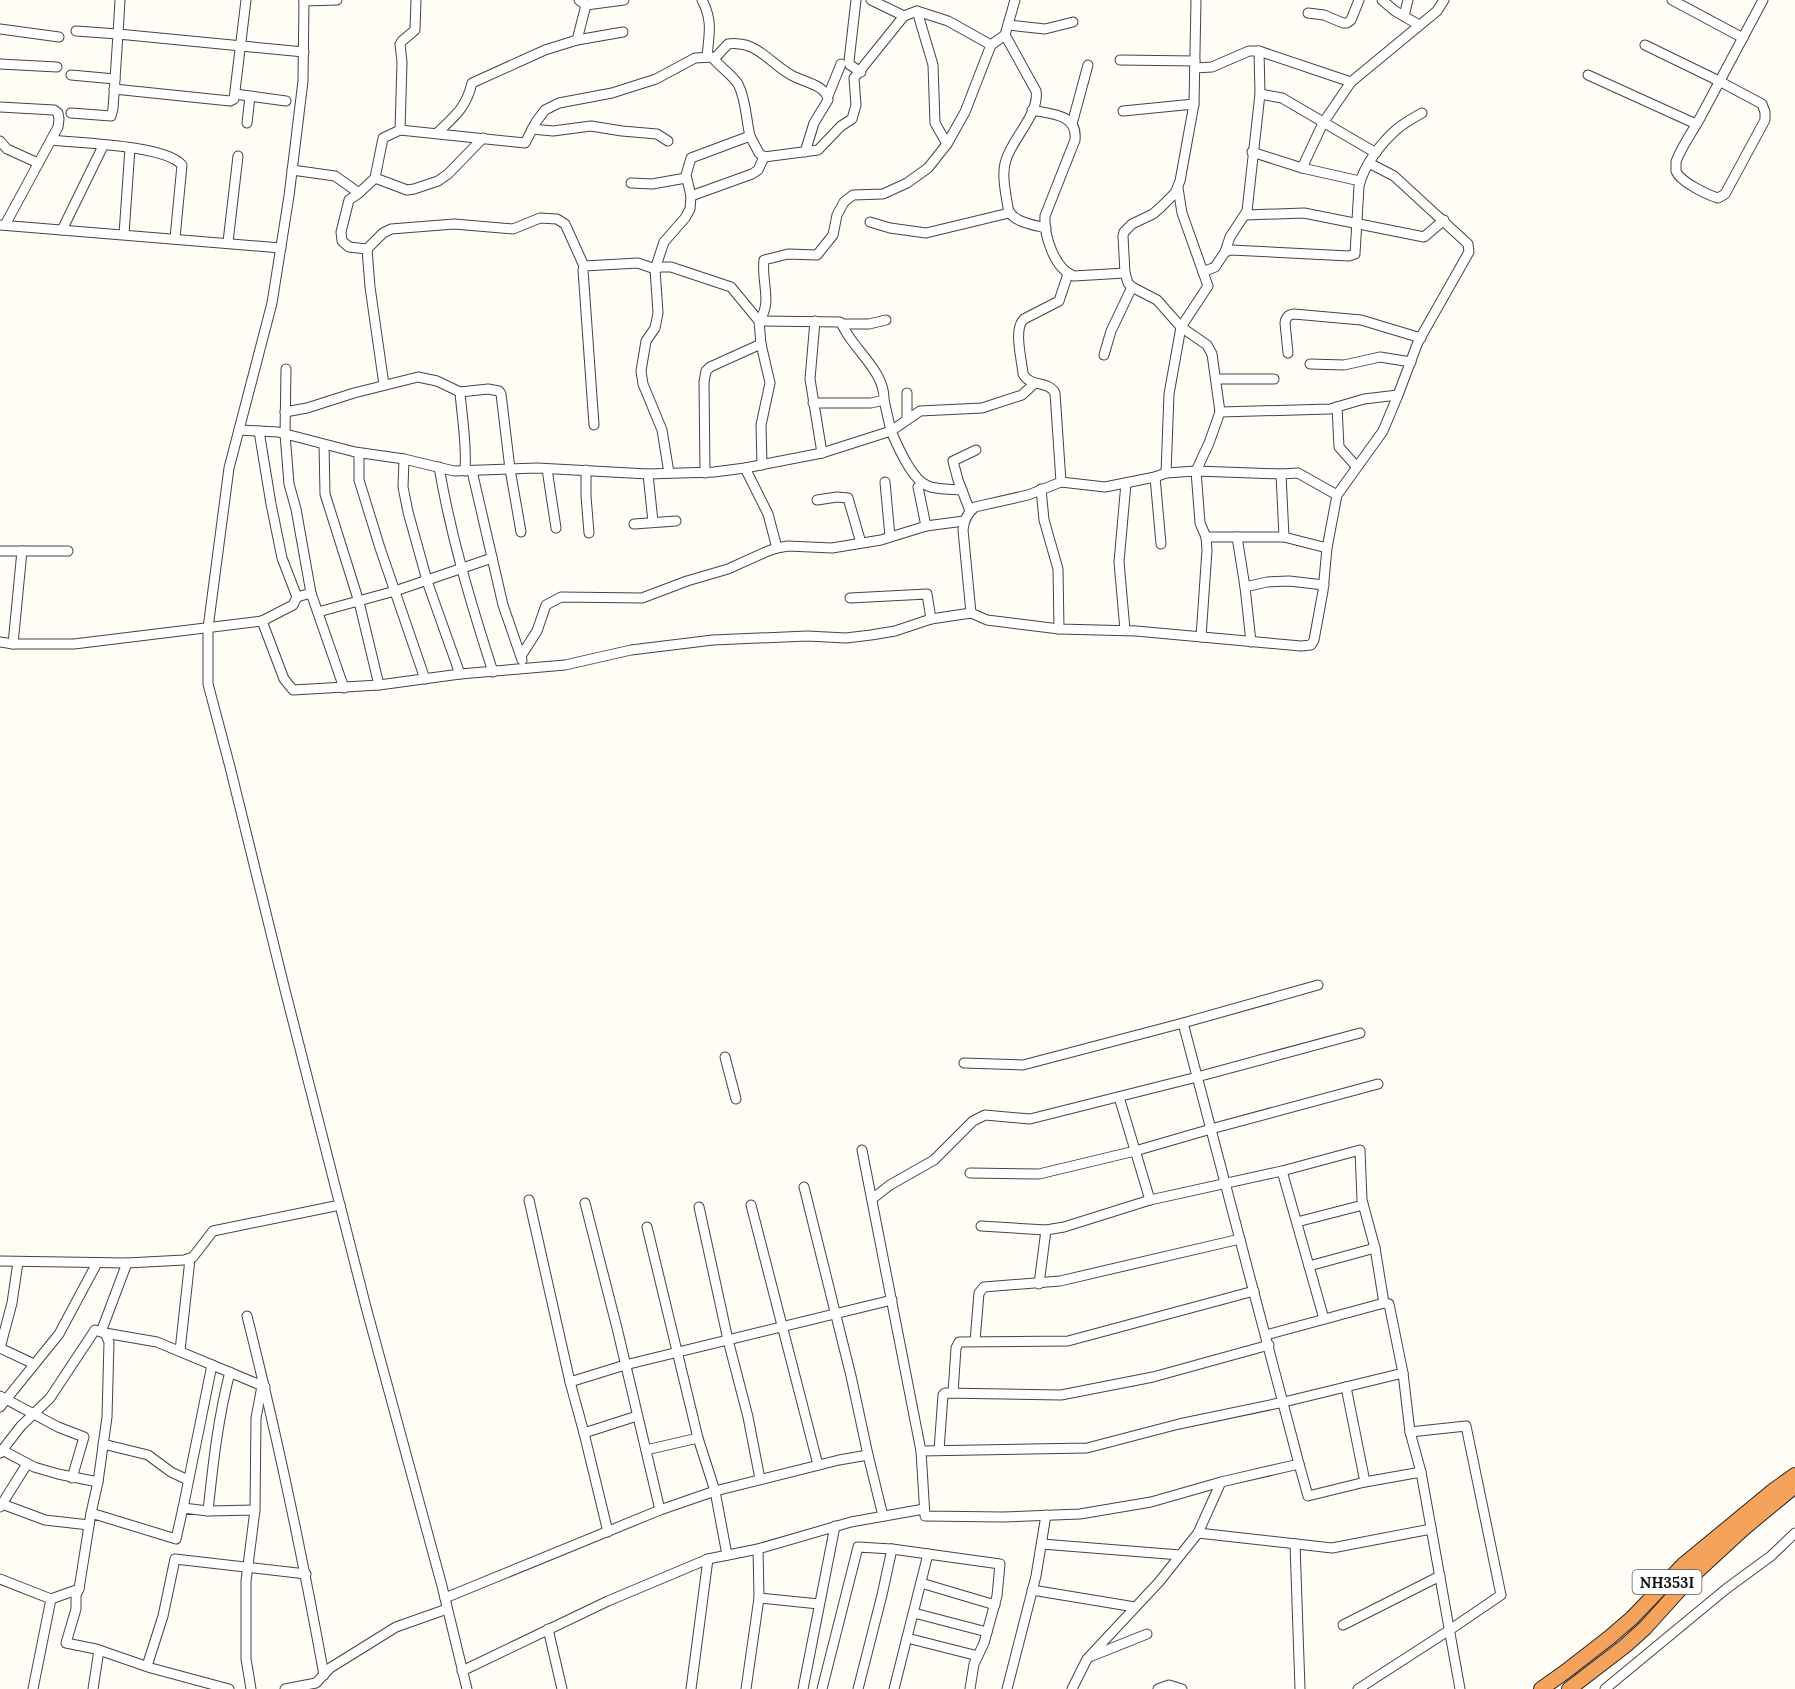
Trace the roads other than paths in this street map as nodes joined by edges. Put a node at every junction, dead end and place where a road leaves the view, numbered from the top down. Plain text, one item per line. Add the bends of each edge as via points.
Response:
1 (109, 0) edge
2 (120, 0) edge
3 (246, 0) edge
4 (304, 0) edge
5 (337, 0) edge
6 (416, 0) edge
7 (624, 0) edge
8 (702, 0) edge
9 (856, 0) edge
10 (1015, 0) edge
11 (1196, 0) edge
12 (1359, 0) edge
13 (1382, 0) edge
14 (1408, 0) edge
15 (1444, 0) edge
16 (1672, 0) edge
17 (1763, 0) edge
18 (876, 1) edge
19 (582, 3) edge
20 (917, 11) junction
21 (1308, 13) dead end
22 (904, 16) junction
23 (1404, 16) junction
24 (1073, 22) dead end
25 (1008, 25) junction
26 (1419, 26) junction
27 (0, 28) edge
28 (76, 31) dead end
29 (623, 32) dead end
30 (118, 34) junction
31 (1005, 35) junction
32 (59, 37) dead end
33 (1743, 38) junction
34 (577, 40) junction
35 (991, 45) junction
36 (1645, 45) dead end
37 (241, 47) junction
38 (1259, 51) junction
39 (304, 52) junction
40 (710, 58) junction
41 (1120, 60) dead end
42 (0, 64) edge
43 (841, 64) dead end
44 (1195, 64) junction
45 (1088, 65) dead end
46 (57, 67) dead end
47 (861, 72) junction
48 (71, 75) dead end
49 (1588, 75) dead end
50 (1719, 81) junction
51 (1351, 82) junction
52 (115, 84) junction
53 (235, 94) junction
54 (1260, 94) junction
55 (250, 96) junction
56 (828, 96) junction
57 (286, 101) dead end
58 (1194, 104) junction
59 (0, 107) edge
60 (1032, 110) junction
61 (1123, 111) dead end
62 (71, 113) dead end
63 (1422, 114) dead end
64 (247, 123) dead end
65 (1323, 123) junction
66 (1072, 124) junction
67 (1696, 124) junction
68 (532, 129) junction
69 (400, 130) junction
70 (437, 133) junction
71 (750, 136) junction
72 (483, 138) junction
73 (51, 140) junction
74 (0, 141) edge
75 (668, 141) dead end
76 (947, 144) junction
77 (103, 146) junction
78 (130, 148) junction
79 (805, 152) junction
80 (1252, 152) junction
81 (1376, 153) junction
82 (238, 156) dead end
83 (764, 157) junction
84 (38, 163) junction
85 (1369, 163) junction
86 (1302, 168) junction
87 (292, 171) junction
88 (375, 178) junction
89 (686, 178) junction
90 (1360, 181) junction
91 (631, 183) dead end
92 (1178, 188) junction
93 (358, 193) junction
94 (691, 196) junction
95 (1009, 213) junction
96 (1246, 214) junction
97 (1444, 220) junction
98 (870, 222) dead end
99 (1357, 223) junction
100 (2, 225) edge
101 (1046, 228) junction
102 (62, 230) junction
103 (124, 234) junction
104 (175, 238) junction
105 (228, 242) junction
106 (281, 248) junction
107 (367, 249) junction
108 (1225, 252) junction
109 (584, 266) junction
110 (655, 269) junction
111 (1203, 272) junction
112 (1125, 273) junction
113 (1068, 274) junction
114 (1132, 286) junction
115 (886, 320) dead end
116 (759, 321) junction
117 (815, 321) junction
118 (843, 324) junction
119 (1181, 327) junction
120 (1421, 338) junction
121 (761, 344) junction
122 (1288, 353) dead end
123 (1104, 355) dead end
124 (1411, 362) junction
125 (1310, 364) dead end
126 (286, 369) dead end
127 (1216, 379) junction
128 (1274, 379) dead end
129 (1035, 383) junction
130 (384, 385) junction
131 (460, 392) junction
132 (907, 393) dead end
133 (1398, 395) junction
134 (884, 400) junction
135 (813, 403) junction
136 (1337, 407) junction
137 (285, 412) junction
138 (1220, 412) junction
139 (907, 419) junction
140 (594, 425) dead end
141 (239, 430) junction
142 (260, 431) junction
143 (891, 431) junction
144 (285, 434) junction
145 (324, 445) junction
146 (976, 450) dead end
147 (360, 453) junction
148 (822, 453) junction
149 (404, 459) junction
150 (762, 465) junction
151 (1356, 466) junction
152 (439, 467) junction
153 (745, 468) junction
154 (547, 469) junction
155 (510, 470) junction
156 (586, 470) junction
157 (469, 471) junction
158 (1196, 471) junction
159 (669, 473) junction
160 (705, 473) junction
161 (1166, 473) junction
162 (648, 474) junction
163 (1281, 474) junction
164 (1155, 477) junction
165 (885, 482) dead end
166 (1061, 482) junction
167 (1126, 483) junction
168 (918, 487) dead end
169 (1041, 489) junction
170 (962, 490) junction
171 (1336, 495) junction
172 (817, 500) dead end
173 (970, 511) junction
174 (676, 521) dead end
175 (964, 521) junction
176 (653, 522) junction
177 (634, 524) dead end
178 (926, 526) junction
179 (556, 528) dead end
180 (521, 532) dead end
181 (589, 533) dead end
182 (890, 537) junction
183 (1206, 537) junction
184 (1237, 537) junction
185 (1284, 537) junction
186 (861, 543) junction
187 (1161, 544) dead end
188 (777, 548) junction
189 (1327, 548) junction
190 (0, 551) edge
191 (22, 551) junction
192 (68, 551) dead end
193 (492, 558) junction
194 (461, 569) junction
195 (427, 580) junction
196 (1324, 585) junction
197 (1245, 587) junction
198 (395, 591) junction
199 (311, 593) junction
200 (297, 597) junction
201 (850, 598) dead end
202 (359, 601) junction
203 (318, 612) junction
204 (971, 613) junction
205 (931, 619) junction
206 (262, 621) junction
207 (208, 628) junction
208 (1059, 629) junction
209 (1125, 630) junction
210 (1201, 637) junction
211 (0, 642) edge
212 (1251, 642) junction
213 (13, 644) junction
214 (521, 656) junction
215 (525, 668) junction
216 (493, 672) junction
217 (460, 674) junction
218 (425, 679) junction
219 (379, 685) junction
220 (344, 688) junction
221 (1318, 985) dead end
222 (1183, 1023) junction
223 (1360, 1033) dead end
224 (725, 1057) dead end
225 (964, 1064) dead end
226 (1197, 1077) junction
227 (1378, 1084) dead end
228 (1119, 1096) junction
229 (736, 1099) dead end
230 (1211, 1129) junction
231 (862, 1150) dead end
232 (1135, 1151) junction
233 (1282, 1171) junction
234 (970, 1173) dead end
235 (1226, 1183) junction
236 (804, 1186) dead end
237 (872, 1199) junction
238 (529, 1200) dead end
239 (1150, 1200) junction
240 (585, 1203) dead end
241 (340, 1204) junction
242 (751, 1205) dead end
243 (1363, 1205) junction
244 (699, 1207) dead end
245 (1297, 1222) junction
246 (981, 1226) dead end
247 (647, 1227) dead end
248 (1046, 1230) junction
249 (1240, 1239) junction
250 (1375, 1248) junction
251 (190, 1258) junction
252 (0, 1261) edge
253 (18, 1262) junction
254 (97, 1263) junction
255 (127, 1263) junction
256 (1309, 1266) junction
257 (1039, 1284) junction
258 (1254, 1291) junction
259 (892, 1300) junction
260 (1384, 1303) junction
261 (835, 1315) junction
262 (247, 1316) dead end
263 (1324, 1320) junction
264 (783, 1328) junction
265 (103, 1332) junction
266 (728, 1340) junction
267 (1267, 1340) junction
268 (975, 1341) junction
269 (0, 1348) edge
270 (180, 1352) junction
271 (678, 1352) junction
272 (34, 1364) junction
273 (212, 1365) junction
274 (625, 1365) junction
275 (230, 1372) junction
276 (1403, 1373) junction
277 (570, 1382) junction
278 (264, 1386) junction
279 (1346, 1387) junction
280 (953, 1393) junction
281 (2, 1400) edge
282 (1284, 1402) junction
283 (34, 1413) junction
284 (638, 1416) junction
285 (1410, 1432) junction
286 (584, 1433) junction
287 (698, 1438) junction
288 (103, 1444) junction
289 (646, 1450) junction
290 (939, 1450) junction
291 (1, 1451) edge
292 (921, 1451) junction
293 (868, 1455) junction
294 (27, 1464) junction
295 (1299, 1464) junction
296 (818, 1465) junction
297 (1421, 1472) junction
298 (1795, 1475) edge
299 (72, 1478) junction
300 (760, 1479) junction
301 (188, 1480) junction
302 (98, 1482) junction
303 (1221, 1482) junction
304 (1365, 1482) junction
305 (1795, 1486) edge
306 (715, 1491) junction
307 (1, 1506) edge
308 (183, 1508) junction
309 (924, 1509) junction
310 (255, 1510) junction
311 (660, 1510) junction
312 (208, 1511) junction
313 (91, 1513) junction
314 (1046, 1515) junction
315 (884, 1516) junction
316 (89, 1525) junction
317 (835, 1526) junction
318 (1431, 1529) junction
319 (608, 1532) junction
320 (1198, 1533) junction
321 (1795, 1533) edge
322 (176, 1539) junction
323 (1042, 1544) junction
324 (1295, 1544) junction
325 (758, 1549) junction
326 (892, 1549) junction
327 (928, 1554) junction
328 (727, 1555) junction
329 (1180, 1555) junction
330 (175, 1559) junction
331 (708, 1559) junction
332 (247, 1567) junction
333 (306, 1574) junction
334 (1440, 1576) junction
335 (0, 1579) edge
336 (921, 1583) junction
337 (79, 1589) junction
338 (1032, 1590) junction
339 (445, 1598) junction
340 (759, 1598) junction
341 (51, 1599) junction
342 (819, 1604) junction
343 (995, 1605) junction
344 (1135, 1607) junction
345 (447, 1609) junction
346 (914, 1613) junction
347 (1343, 1625) dead end
348 (548, 1629) junction
349 (1450, 1629) junction
350 (987, 1632) junction
351 (1147, 1634) dead end
352 (908, 1638) junction
353 (99, 1650) junction
354 (978, 1656) junction
355 (1088, 1659) junction
356 (147, 1666) junction
357 (462, 1671) junction
358 (324, 1675) junction
359 (897, 1688) edge
360 (33, 1689) edge
361 (93, 1689) edge
362 (230, 1689) edge
363 (251, 1689) edge
364 (285, 1689) edge
365 (467, 1689) edge
366 (562, 1689) edge
367 (691, 1689) edge
368 (746, 1689) edge
369 (803, 1689) edge
370 (822, 1689) edge
371 (858, 1689) edge
372 (972, 1689) edge
373 (1007, 1689) edge
374 (1072, 1689) edge
375 (1158, 1689) edge
376 (1182, 1689) edge
377 (1300, 1689) edge
378 (1358, 1689) edge
379 (1460, 1689) edge
380 (1540, 1689) edge
381 (1569, 1689) edge
382 (1605, 1689) edge

1 - 2 street
2 - 30 street
3 - 37 street
4 - 5 street
4 - 39 street
6 - 69 street via 415,30 400,44
7 - 19 street
8 - 40 street via 710,22
9 - 47 street via 849,61
10 - 25 street
11 - 44 street
12 - 21 street via 1347,23
13 - 23 street
14 - 23 street
15 - 26 street via 1441,8
16 - 33 street
17 - 33 street
18 - 22 street
19 - 34 street
20 - 22 street
20 - 35 street via 948,21
20 - 76 street via 933,65 935,123
22 - 47 street
23 - 26 street
24 - 25 street via 1045,28
25 - 31 street
26 - 51 street
27 - 32 street
28 - 30 street
29 - 34 street
30 - 37 street
30 - 52 street
31 - 35 street
31 - 60 street via 1036,91
33 - 50 street
34 - 70 street via 472,83 468,100
35 - 76 street via 965,112
36 - 50 street
37 - 39 street
37 - 53 street
38 - 44 street via 1249,51 1212,67
38 - 51 street
38 - 54 street
39 - 87 street
40 - 56 street via 728,44 747,46 790,75 824,90
40 - 68 street via 694,58 656,79 612,93 560,103 545,110
40 - 71 street via 737,83
41 - 44 street
42 - 46 street
43 - 56 street
44 - 58 street
45 - 66 street
47 - 79 street via 854,78 856,105 852,119 818,150
48 - 52 street
49 - 67 street
50 - 67 street
50 - 67 street via 1762,104 1765,120 1725,195 1718,198 1681,179 1676,171 1676,161
51 - 65 street
52 - 53 street via 230,101
52 - 62 street via 111,116
53 - 55 street
54 - 65 street via 1282,98
54 - 80 street
55 - 57 street
55 - 64 street
56 - 79 street via 812,127
58 - 61 street
58 - 92 street
59 - 73 street via 54,110 59,119
60 - 66 street via 1062,117
60 - 95 street via 1005,163
63 - 81 street via 1398,128
65 - 81 street
65 - 86 street
66 - 101 street via 1076,140 1047,210
68 - 72 street via 525,143
68 - 75 street via 553,131 591,126 657,134
69 - 70 street
69 - 88 street via 383,138
70 - 72 street
71 - 83 street
71 - 89 street via 691,158
72 - 88 street via 438,181 407,189
73 - 77 street
73 - 84 street
74 - 84 street via 7,149
76 - 116 street via 928,168 907,183 883,194 853,195 844,202 833,235 817,255 788,254 764,260 765,312
77 - 78 street
77 - 102 street
78 - 103 street
78 - 104 street via 165,155 182,165
79 - 83 street
80 - 86 street
80 - 96 street
81 - 85 street
82 - 105 street
83 - 94 street via 752,174
84 - 100 street
85 - 90 street
85 - 97 street via 1394,176
86 - 90 street
87 - 93 street via 335,176
87 - 106 street
88 - 93 street
89 - 91 street
89 - 94 street
90 - 99 street
92 - 111 street via 1182,213
92 - 112 street via 1158,210 1124,232
93 - 107 street via 348,200 342,241 349,247
94 - 110 street via 690,209 664,242
95 - 98 street via 926,232
95 - 101 street
96 - 99 street via 1304,213
96 - 108 street
97 - 99 street via 1424,237
97 - 120 street via 1468,244 1469,252
99 - 108 street via 1357,247 1355,254 1349,256
100 - 102 street
101 - 113 street via 1054,258
102 - 103 street
103 - 104 street
104 - 105 street
105 - 106 street
106 - 141 street via 272,303
107 - 109 street via 391,229 454,224 513,229 540,218 557,219 565,224
107 - 130 street
108 - 111 street via 1215,267
109 - 110 street via 638,263
109 - 140 street
110 - 116 street via 671,267 731,287
110 - 159 street via 658,313 655,328 646,341 641,371 662,430
111 - 119 street via 1208,286
112 - 113 street
112 - 114 street
113 - 129 street via 1059,301 1020,323 1023,374
114 - 119 street via 1157,300
114 - 123 street
115 - 118 street
116 - 117 street
116 - 121 street
117 - 118 street
117 - 135 street via 810,380
118 - 134 street via 873,368
119 - 127 street via 1207,345
119 - 161 street via 1169,394
120 - 122 street via 1361,320 1294,314 1285,323
120 - 124 street
121 - 150 street via 770,383 761,425
121 - 160 street via 706,371
124 - 125 street via 1380,357 1344,365
124 - 133 street
126 - 137 street
127 - 128 street
127 - 138 street
129 - 139 street via 1022,395 982,408 926,410
129 - 166 street via 1050,386 1055,393
130 - 131 street via 418,377
130 - 137 street
131 - 155 street via 494,389 501,394
131 - 157 street
132 - 139 street
133 - 136 street
133 - 151 street via 1379,436
134 - 135 street
134 - 143 street
135 - 148 street
136 - 138 street
136 - 151 street via 1339,447
137 - 144 street
138 - 158 street
139 - 143 street
141 - 142 street
141 - 207 street via 229,468
142 - 144 street
142 - 200 street via 282,558
143 - 148 street
143 - 170 street via 922,482
144 - 145 street
144 - 199 street via 289,484
145 - 147 street
145 - 202 street via 326,494
146 - 170 street via 953,460
147 - 149 street
147 - 198 street via 359,480
148 - 150 street
149 - 152 street
149 - 195 street via 402,487
150 - 153 street
151 - 171 street
152 - 157 street
152 - 194 street
153 - 160 street
153 - 188 street via 768,514
154 - 155 street
154 - 156 street
154 - 179 street
155 - 157 street
155 - 180 street
156 - 162 street
156 - 181 street
157 - 193 street
158 - 161 street
158 - 163 street
158 - 183 street via 1200,522
159 - 160 street
159 - 162 street
161 - 164 street
162 - 176 street
163 - 171 street via 1298,473
163 - 185 street
164 - 167 street
164 - 187 street
165 - 182 street
166 - 167 street via 1105,488
166 - 169 street
167 - 209 street via 1119,562
168 - 178 street
169 - 173 street
169 - 208 street via 1044,520 1058,569
170 - 173 street
171 - 189 street
172 - 186 street via 848,498
173 - 175 street
174 - 176 street
175 - 178 street
175 - 204 street
176 - 177 street
178 - 182 street
182 - 186 street
183 - 184 street
183 - 210 street
184 - 185 street
184 - 197 street
185 - 189 street
186 - 188 street via 832,548
188 - 214 street via 642,598 561,597 546,605 537,631
189 - 196 street
190 - 191 street
191 - 192 street
191 - 213 street
193 - 194 street
193 - 214 street via 503,606
194 - 195 street
194 - 216 street
195 - 198 street
195 - 217 street
196 - 197 street via 1289,581
196 - 212 street via 1311,645
197 - 212 street
198 - 202 street
198 - 218 street
199 - 200 street
199 - 203 street
200 - 206 street via 293,605
201 - 205 street via 927,594
202 - 203 street
202 - 219 street
203 - 220 street
204 - 205 street
204 - 208 street via 987,620
205 - 215 street via 871,635 712,640
206 - 207 street
206 - 220 street via 284,679 293,690
207 - 213 street via 74,644
207 - 241 street via 208,684
208 - 209 street
209 - 210 street
210 - 212 street
211 - 213 street
214 - 215 street
215 - 216 street
216 - 217 street
217 - 218 street
218 - 219 street
219 - 220 street
221 - 222 street
222 - 225 street via 1023,1065
222 - 226 street
223 - 226 street
224 - 229 street
226 - 228 street
226 - 230 street
227 - 230 street
228 - 232 street
228 - 237 street via 1030,1119 985,1115 934,1160
230 - 232 street
230 - 235 street
231 - 237 street
232 - 234 street via 1039,1174
232 - 239 street
233 - 235 street
233 - 243 street via 1360,1150
233 - 245 street
235 - 239 street
235 - 249 street
236 - 261 street
237 - 259 street
238 - 277 street
239 - 248 street
240 - 274 street
241 - 251 street via 213,1231
241 - 339 street
242 - 264 street
243 - 245 street
243 - 250 street
244 - 266 street
245 - 256 street
246 - 248 street
247 - 271 street
248 - 257 street
249 - 257 street
249 - 258 street
250 - 256 street
250 - 260 street
251 - 255 street
251 - 270 street
252 - 253 street
253 - 254 street
253 - 269 street via 14,1296
254 - 255 street
254 - 272 street via 63,1328
255 - 265 street
256 - 263 street
257 - 268 street via 981,1289
258 - 267 street
258 - 268 street via 1068,1341
259 - 261 street
259 - 292 street
260 - 263 street
260 - 276 street via 1389,1304
261 - 264 street
261 - 293 street
262 - 278 street
263 - 267 street
264 - 266 street
264 - 296 street
265 - 270 street via 157,1342
265 - 283 street via 95,1330 50,1398
265 - 288 street via 109,1342
266 - 271 street
266 - 300 street
267 - 280 street via 1153,1377 1061,1395
267 - 282 street
268 - 280 street via 957,1344
269 - 272 street
270 - 273 street
271 - 274 street
271 - 287 street
272 - 281 street
273 - 275 street
273 - 301 street
274 - 277 street
274 - 284 street
275 - 278 street
275 - 312 street via 216,1437
276 - 279 street
276 - 285 street
277 - 286 street
278 - 310 street via 256,1418
278 - 333 street
279 - 282 street
279 - 304 street
280 - 290 street via 943,1395
281 - 283 street
282 - 290 street via 1088,1448
282 - 295 street
283 - 291 street
283 - 299 street via 84,1437
284 - 286 street
284 - 289 street
285 - 297 street
285 - 349 street via 1467,1426 1501,1594
286 - 319 street
287 - 289 street
287 - 306 street
288 - 301 street via 148,1455
288 - 302 street
289 - 311 street
290 - 292 street
291 - 294 street
292 - 309 street
293 - 296 street
293 - 315 street
294 - 299 street
294 - 307 street
295 - 303 street
295 - 304 street via 1308,1496
296 - 300 street
297 - 304 street
297 - 318 street
298 - 380 highway, NH353I via 1683,1565 1610,1637
299 - 302 street
300 - 306 street
301 - 308 street
302 - 313 street
303 - 314 street via 1151,1502 1080,1514
303 - 320 street
305 - 381 highway, NH353I via 1692,1576 1625,1646
306 - 311 street
306 - 328 street
307 - 316 street via 54,1522
308 - 312 street
308 - 322 street
309 - 314 street via 925,1516
309 - 315 street
310 - 312 street
310 - 332 street
311 - 319 street
313 - 316 street
313 - 322 street
314 - 323 street
315 - 317 street
316 - 337 street
317 - 325 street
317 - 342 street
318 - 324 street via 1332,1548
318 - 334 street
319 - 339 street
320 - 324 street
320 - 329 street
321 - 382 street
322 - 330 street
323 - 329 street
323 - 338 street
324 - 377 street
325 - 328 street
325 - 340 street
326 - 327 street
326 - 370 street via 858,1547
326 - 371 street
327 - 336 street
327 - 343 street via 1000,1564
328 - 331 street
329 - 344 street
330 - 332 street
330 - 356 street
331 - 348 street
331 - 367 street
332 - 333 street
332 - 363 street via 246,1659
333 - 358 street
334 - 347 street
334 - 349 street
335 - 341 street
336 - 343 street
336 - 346 street
337 - 341 street
337 - 353 street via 66,1642
338 - 344 street
338 - 373 street
339 - 345 street
340 - 342 street
340 - 368 street
341 - 360 street
342 - 369 street
343 - 350 street
344 - 355 street
345 - 357 street
345 - 358 street via 396,1627
346 - 350 street
346 - 352 street
348 - 357 street
348 - 366 street
349 - 378 street
349 - 379 street
350 - 354 street
351 - 355 street
352 - 354 street
352 - 359 street
353 - 356 street
353 - 361 street
354 - 372 street
355 - 374 street
356 - 362 street
357 - 365 street
358 - 364 street via 316,1683
375 - 376 street via 1169,1684

